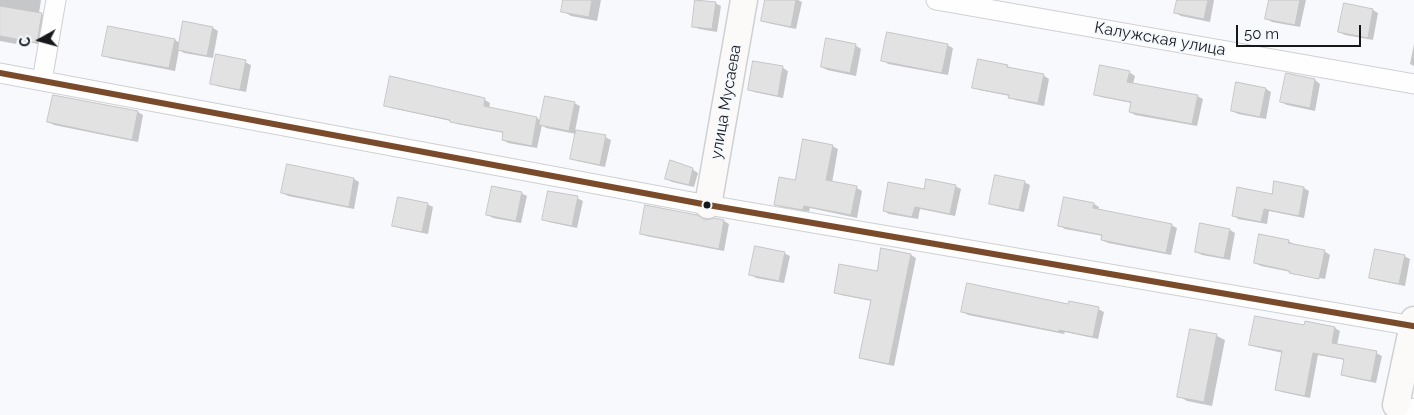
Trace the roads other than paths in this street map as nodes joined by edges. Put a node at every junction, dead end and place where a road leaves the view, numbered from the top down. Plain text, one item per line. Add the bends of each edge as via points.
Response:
1 (56, 0) edge
2 (744, 0) edge
3 (936, 0) edge
4 (0, 73) edge
5 (42, 81) junction
6 (1414, 84) edge
7 (708, 205) junction
8 (1413, 323) edge
9 (1405, 407) edge

1 - 5 street
2 - 7 street, улица Мусаева
3 - 6 street, Калужская улица
4 - 5 street
5 - 7 street
7 - 8 street
8 - 9 street

